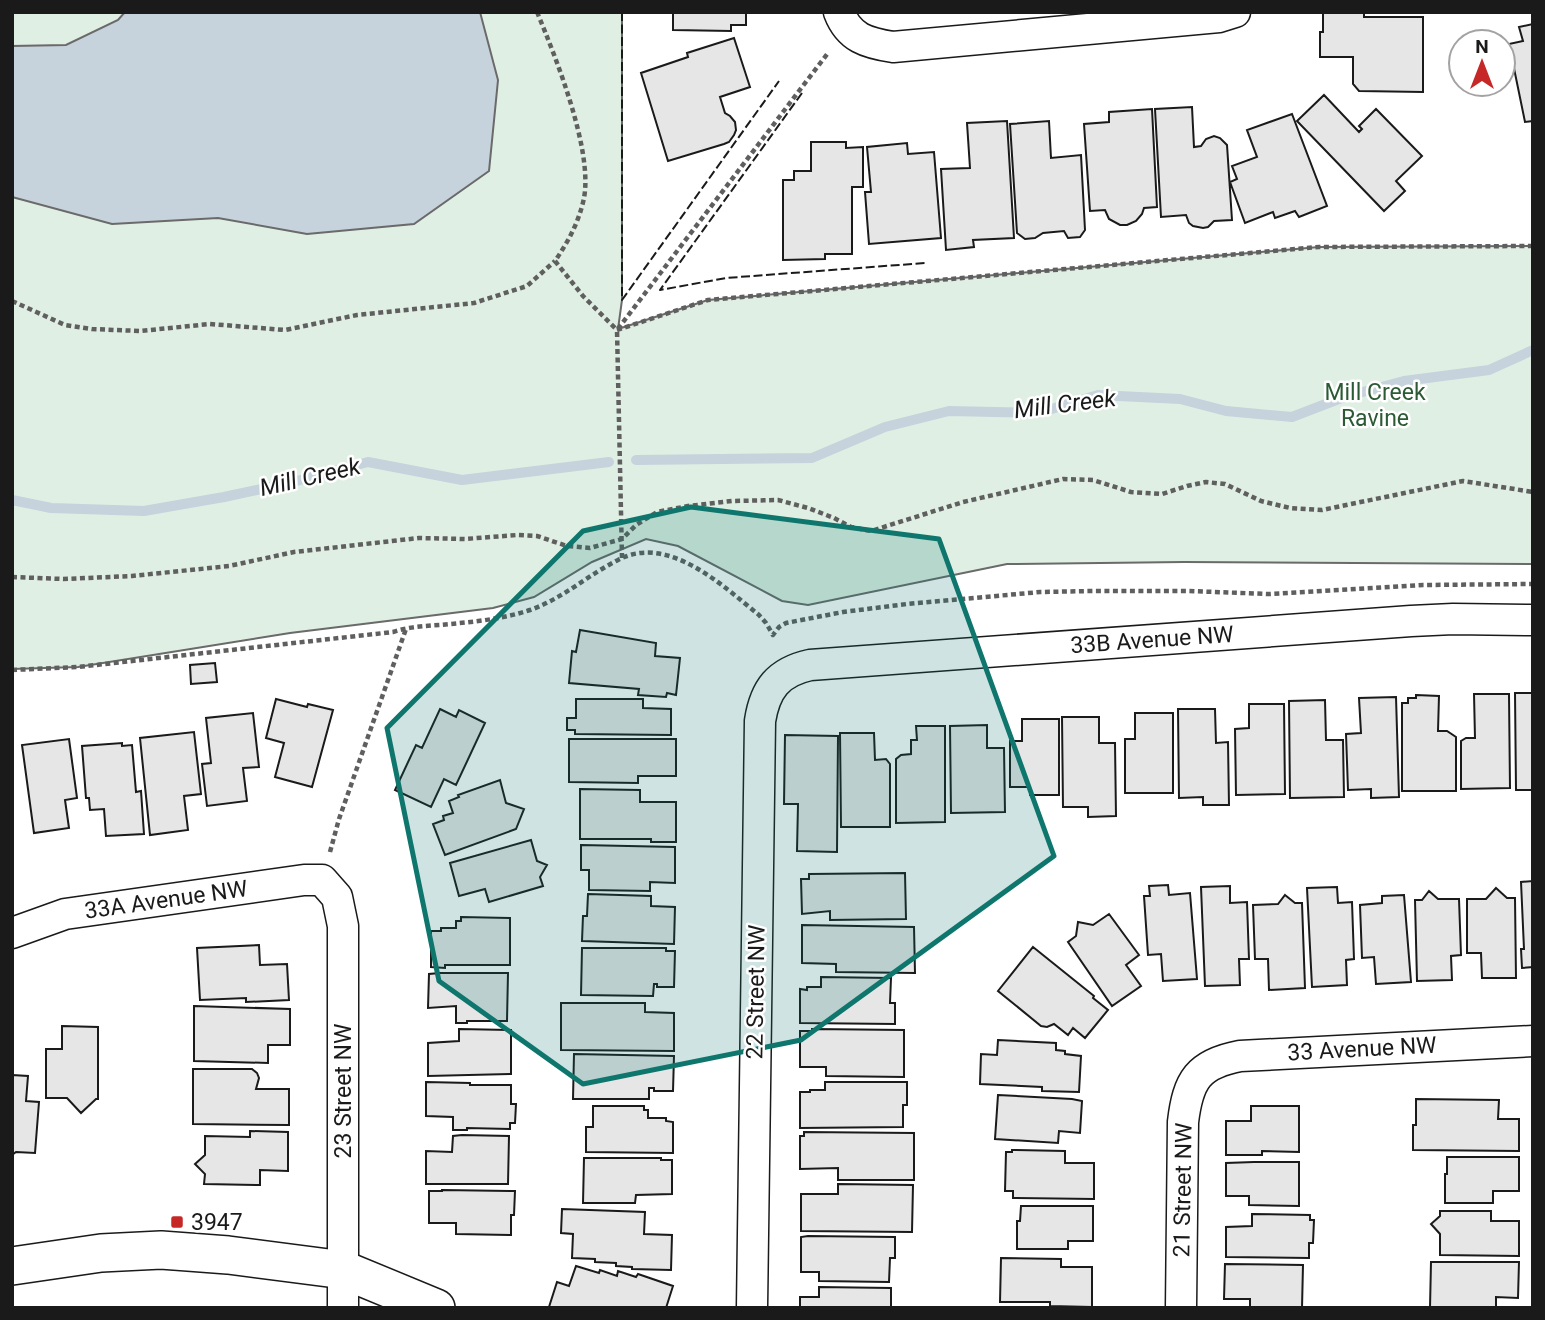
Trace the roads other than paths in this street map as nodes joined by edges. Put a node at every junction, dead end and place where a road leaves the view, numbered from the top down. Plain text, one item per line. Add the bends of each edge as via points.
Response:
1 (1235, 12) edge
2 (843, 20) edge
3 (1533, 620) edge
4 (777, 681) joint
5 (322, 880) joint
6 (12, 933) edge
7 (1533, 1041) edge
8 (1197, 1075) joint
9 (12, 1266) edge
10 (344, 1270) junction
11 (343, 1308) edge
12 (436, 1308) edge
13 (752, 1308) edge
14 (1181, 1308) edge

1 - 2 street via 893,47 860,38
3 - 4 street, 33B Avenue NW via 1411,621 810,665
4 - 13 street, 22 Street NW via 763,704 760,721
5 - 6 street, 33A Avenue NW via 65,914
5 - 10 street, 23 Street NW via 337,897 343,926
7 - 8 street, 33 Avenue NW via 1240,1056 1212,1064
8 - 14 street, 21 Street NW via 1185,1103 1183,1122
9 - 10 street via 161,1250
10 - 11 street, 23 Street NW
10 - 12 street

